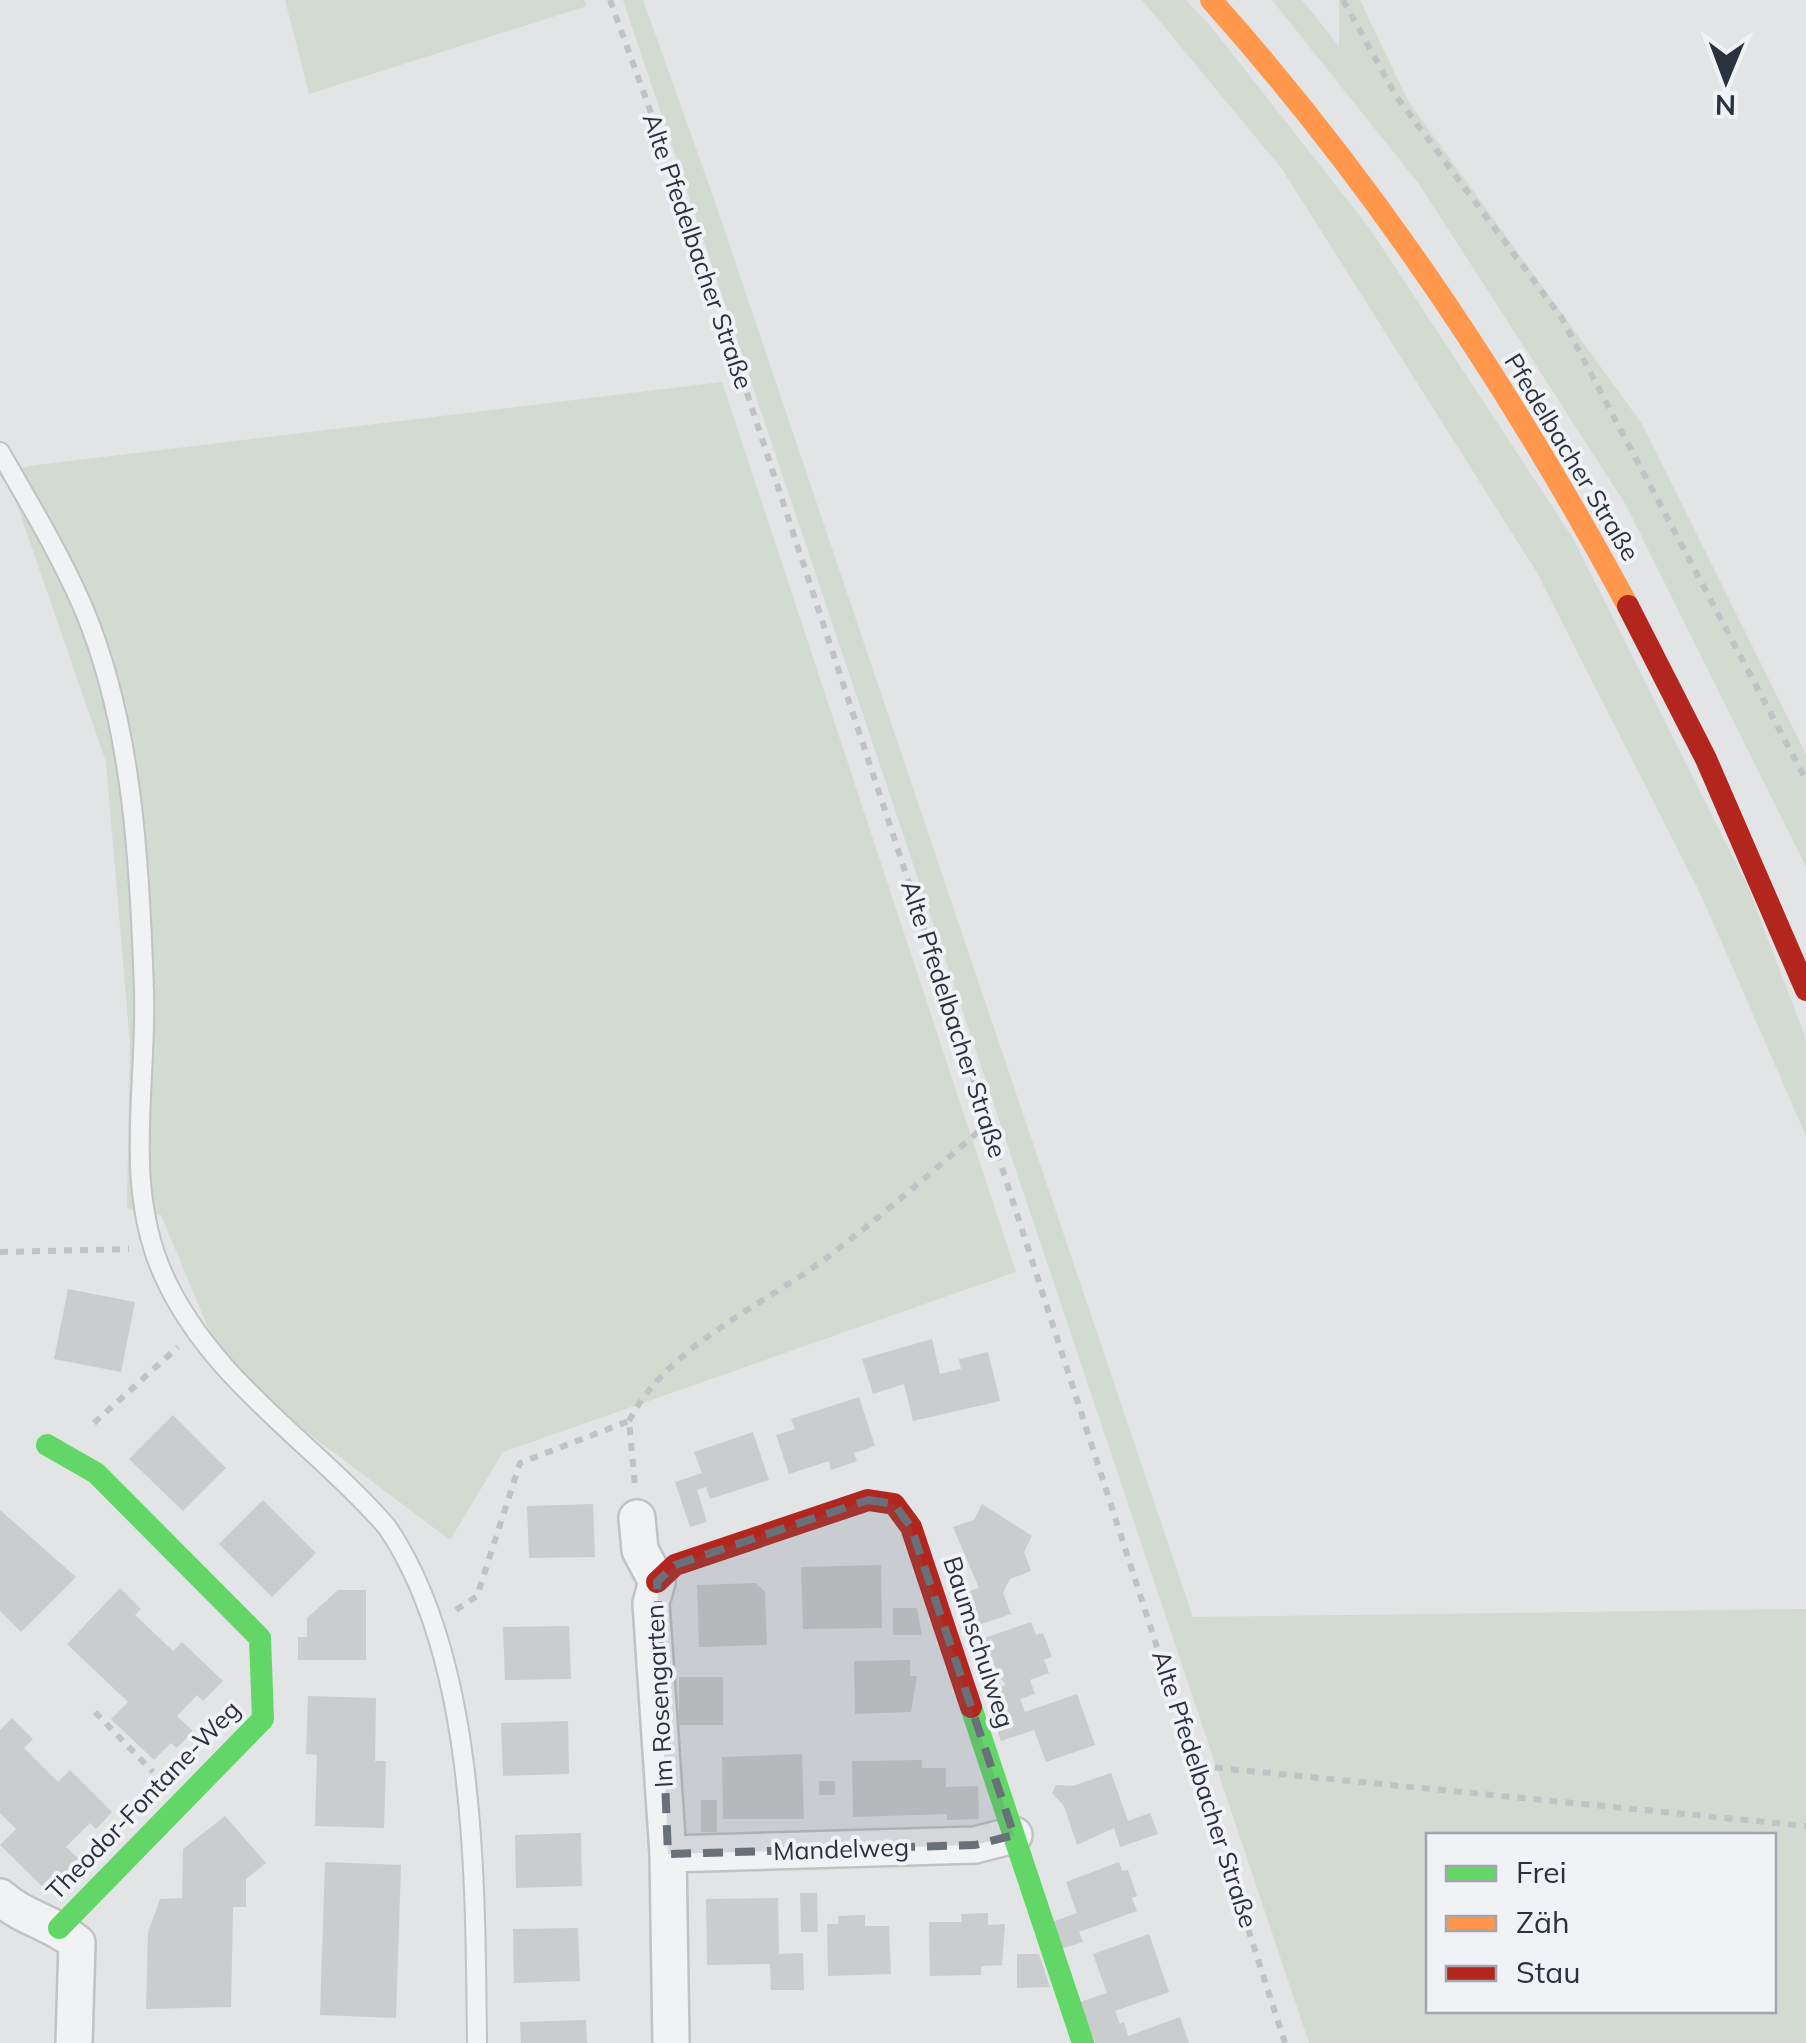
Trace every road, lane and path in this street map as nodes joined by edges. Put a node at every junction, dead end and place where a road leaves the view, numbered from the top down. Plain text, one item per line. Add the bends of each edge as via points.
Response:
1 (610, 0) edge
2 (1211, 0) edge
3 (1343, 0) edge
4 (0, 452) edge
5 (1806, 780) edge
6 (1806, 990) edge
7 (988, 1123) junction
8 (152, 1246) junction
9 (0, 1252) edge
10 (194, 1333) junction
11 (629, 1422) junction
12 (47, 1445) joint
13 (637, 1518) joint
14 (656, 1582) junction
15 (432, 1616) junction
16 (95, 1712) dead end
17 (1198, 1766) junction
18 (182, 1801) junction
19 (1806, 1826) edge
20 (1014, 1836) junction
21 (668, 1854) junction
22 (0, 1897) edge
23 (59, 1928) junction
24 (74, 2043) edge
25 (477, 2043) edge
26 (671, 2043) edge
27 (1083, 2043) edge
28 (1285, 2043) edge

1 - 7 path, Alte Pfedelbacher Straße
2 - 6 street, Pfedelbacher Straße via 1386,215 1492,374 1682,705
3 - 5 path via 1396,96 1562,317
4 - 8 lane via 84,610 116,720 140,916 140,1200
7 - 11 path via 826,1258 689,1352 641,1399
7 - 17 path, Alte Pfedelbacher Straße
8 - 9 path
8 - 10 lane
10 - 12 path via 91,1426
10 - 15 lane via 387,1527
11 - 13 path
11 - 15 path via 520,1464 477,1596 466,1607
12 - 18 street, Theodor-Fontane-Weg via 96,1473 260,1638 263,1719
13 - 14 street, Im Rosengarten via 640,1550
14 - 20 street, Baumschulweg via 676,1564 868,1500 894,1504 912,1527
14 - 21 street, Im Rosengarten via 651,1603
15 - 25 lane via 459,1736 474,1890
16 - 18 path
17 - 19 path
17 - 28 path, Alte Pfedelbacher Straße
18 - 23 street, Theodor-Fontane-Weg
20 - 21 street, Mandelweg via 975,1845
20 - 27 street, Baumschulweg
21 - 26 street, Im Rosengarten
22 - 23 street via 20,1916
23 - 24 street via 77,1943

